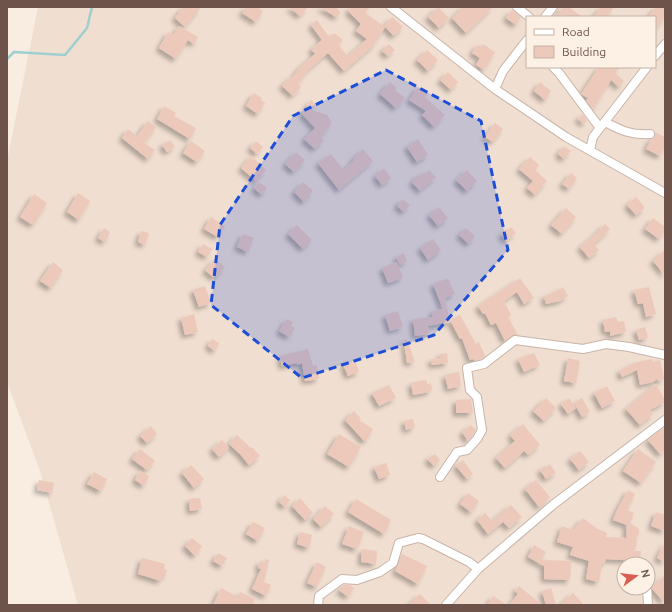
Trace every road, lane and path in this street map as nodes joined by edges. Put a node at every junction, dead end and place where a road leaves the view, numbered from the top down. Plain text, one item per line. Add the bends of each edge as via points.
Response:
1 (392, 7) edge
2 (517, 7) edge
3 (553, 7) edge
4 (528, 16) edge
5 (546, 16) edge
6 (526, 41) edge
7 (665, 44) edge
8 (656, 55) edge
9 (554, 68) edge
10 (646, 68) edge
11 (495, 89) junction
12 (603, 125) junction
13 (650, 134) dead end
14 (590, 150) junction
15 (665, 193) edge
16 (665, 355) edge
17 (665, 420) edge
18 (440, 477) dead end
19 (478, 569) junction
20 (318, 605) edge
21 (446, 605) edge

1 - 11 street
2 - 4 street
3 - 5 street
6 - 11 street via 503,71
7 - 8 street
9 - 12 street
10 - 12 street
11 - 14 street via 566,137
12 - 13 street via 636,134
12 - 14 street via 593,138
14 - 15 street
16 - 18 street via 606,344 582,349 515,340 484,364 467,368 470,390 477,397 482,430 467,450 457,452
17 - 19 street via 554,504
19 - 20 street via 469,562 418,538 399,543 393,563 380,572 357,580 342,579 319,596
19 - 21 street

